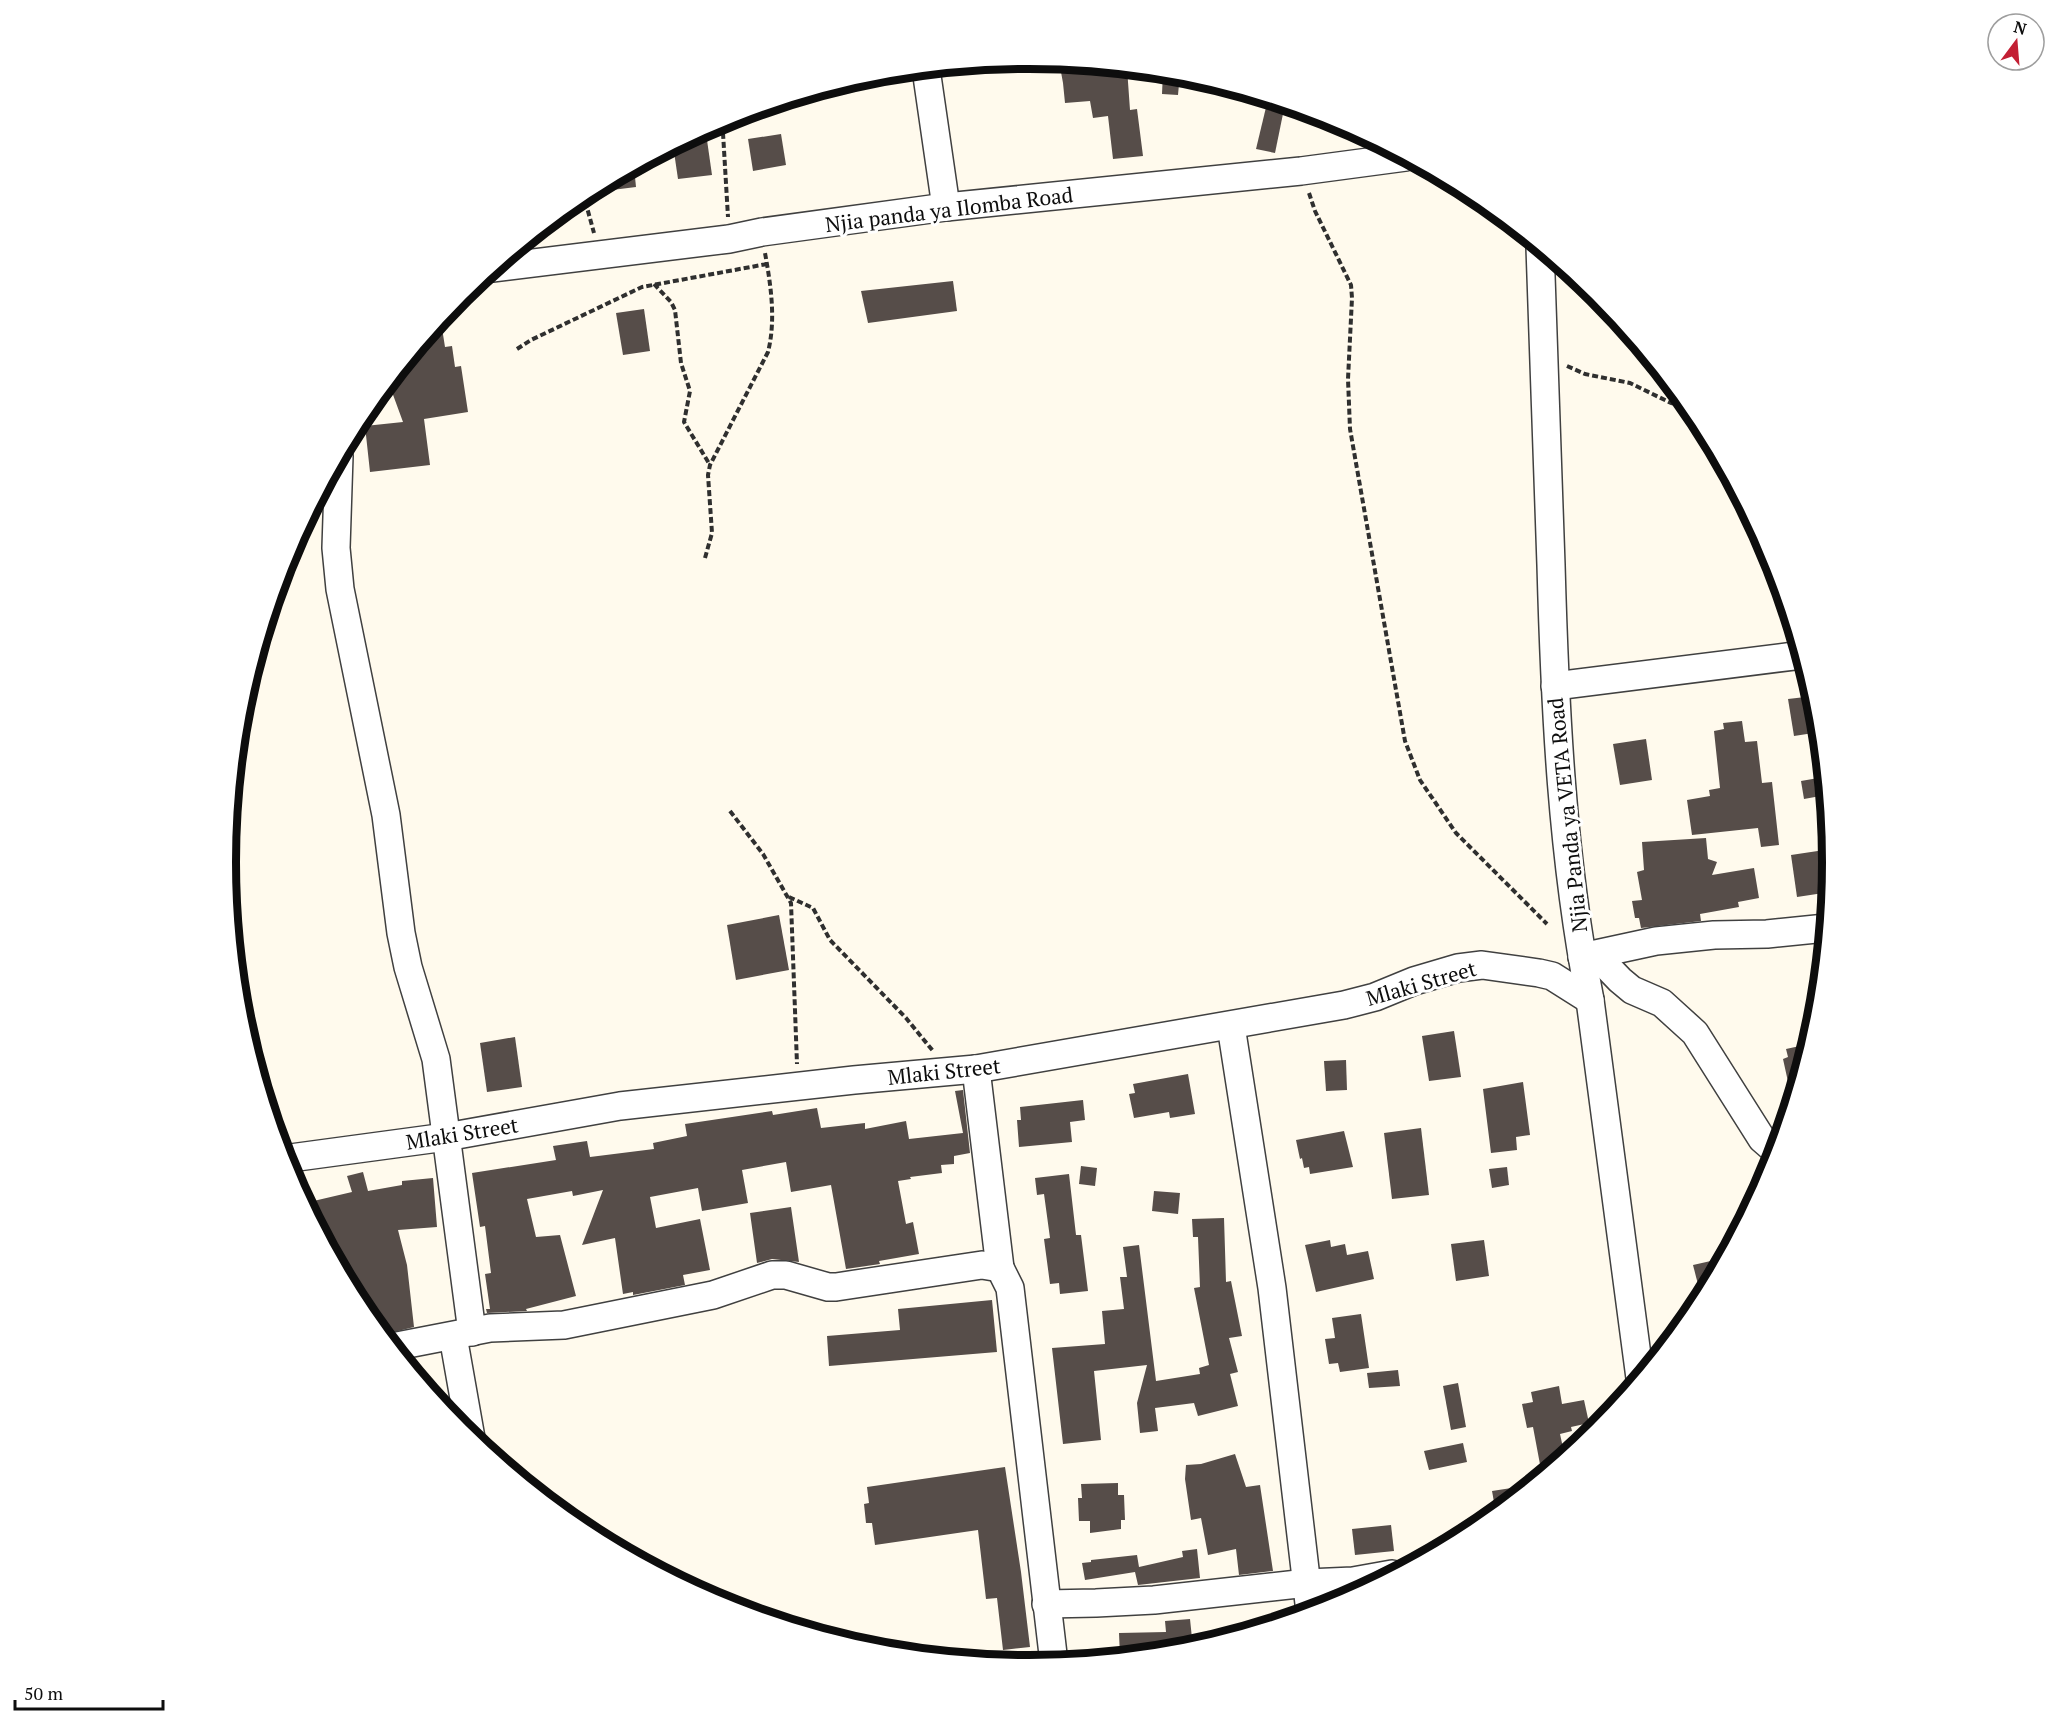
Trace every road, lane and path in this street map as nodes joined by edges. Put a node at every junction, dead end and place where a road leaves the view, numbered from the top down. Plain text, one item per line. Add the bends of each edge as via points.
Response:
1 (927, 76) edge
2 (723, 133) dead end
3 (1394, 159) edge
4 (1301, 171) junction
5 (586, 204) edge
6 (946, 207) junction
7 (762, 232) junction
8 (729, 239) junction
9 (601, 254) junction
10 (1540, 256) edge
11 (767, 264) junction
12 (506, 266) edge
13 (654, 284) junction
14 (517, 349) dead end
15 (1544, 358) junction
16 (1676, 404) edge
17 (710, 465) junction
18 (338, 472) edge
19 (705, 558) dead end
20 (1795, 656) edge
21 (1555, 686) junction
22 (730, 811) dead end
23 (788, 897) junction
24 (1547, 924) dead end
25 (1819, 929) edge
26 (1589, 956) junction
27 (1590, 1000) junction
28 (1231, 1026) junction
29 (963, 1071) junction
30 (798, 1086) junction
31 (446, 1137) junction
32 (1769, 1145) edge
33 (293, 1158) edge
34 (1000, 1268) junction
35 (463, 1334) junction
36 (400, 1345) edge
37 (1639, 1368) edge
38 (470, 1425) edge
39 (1369, 1578) edge
40 (1307, 1583) junction
41 (1046, 1604) junction
42 (1309, 1604) edge
43 (1053, 1654) edge

1 - 6 street
2 - 8 path
3 - 4 street, Njia panda ya Ilomba Road
4 - 6 street, Njia panda ya Ilomba Road
4 - 24 path via 1315,212 1351,285 1350,429 1405,741 1420,780 1456,833
5 - 9 path
6 - 7 street, Njia panda ya Ilomba Road
7 - 8 street, Njia panda ya Ilomba Road
7 - 11 path
8 - 9 street, Njia panda ya Ilomba Road
9 - 12 street, Njia panda ya Ilomba Road
10 - 15 street, Njia Panda ya VETA Road
11 - 13 path
11 - 17 path via 772,313 768,352
13 - 14 path via 626,293
13 - 17 path via 675,310 681,363 690,391 684,422
15 - 16 path via 1586,374 1630,383
15 - 21 street, Njia Panda ya VETA Road
17 - 19 path via 712,533
18 - 31 street via 336,548 340,589 386,815 401,933 436,1059
20 - 21 street
21 - 26 street, Njia Panda ya VETA Road via 1561,784
22 - 23 path
23 - 29 path via 813,908 830,940
23 - 30 path via 792,912
25 - 26 street via 1656,941
26 - 27 street, Njia Panda ya VETA Road
26 - 32 street via 1632,990 1662,1003 1695,1033
27 - 28 street, Mlaki Street via 1552,976 1482,965 1458,968 1344,1005
27 - 37 street, Njia Panda ya VETA Road
28 - 29 street, Mlaki Street
28 - 40 street via 1272,1288
29 - 30 street, Mlaki Street
29 - 34 street
30 - 31 street, Mlaki Street via 620,1106
31 - 33 street, Mlaki Street
31 - 35 street
34 - 35 street via 982,1265 836,1287 772,1275 713,1295 564,1325 490,1328
34 - 41 street via 1010,1288
35 - 36 street
35 - 38 street
39 - 40 street
40 - 41 street via 1154,1600
40 - 42 street
41 - 43 street

